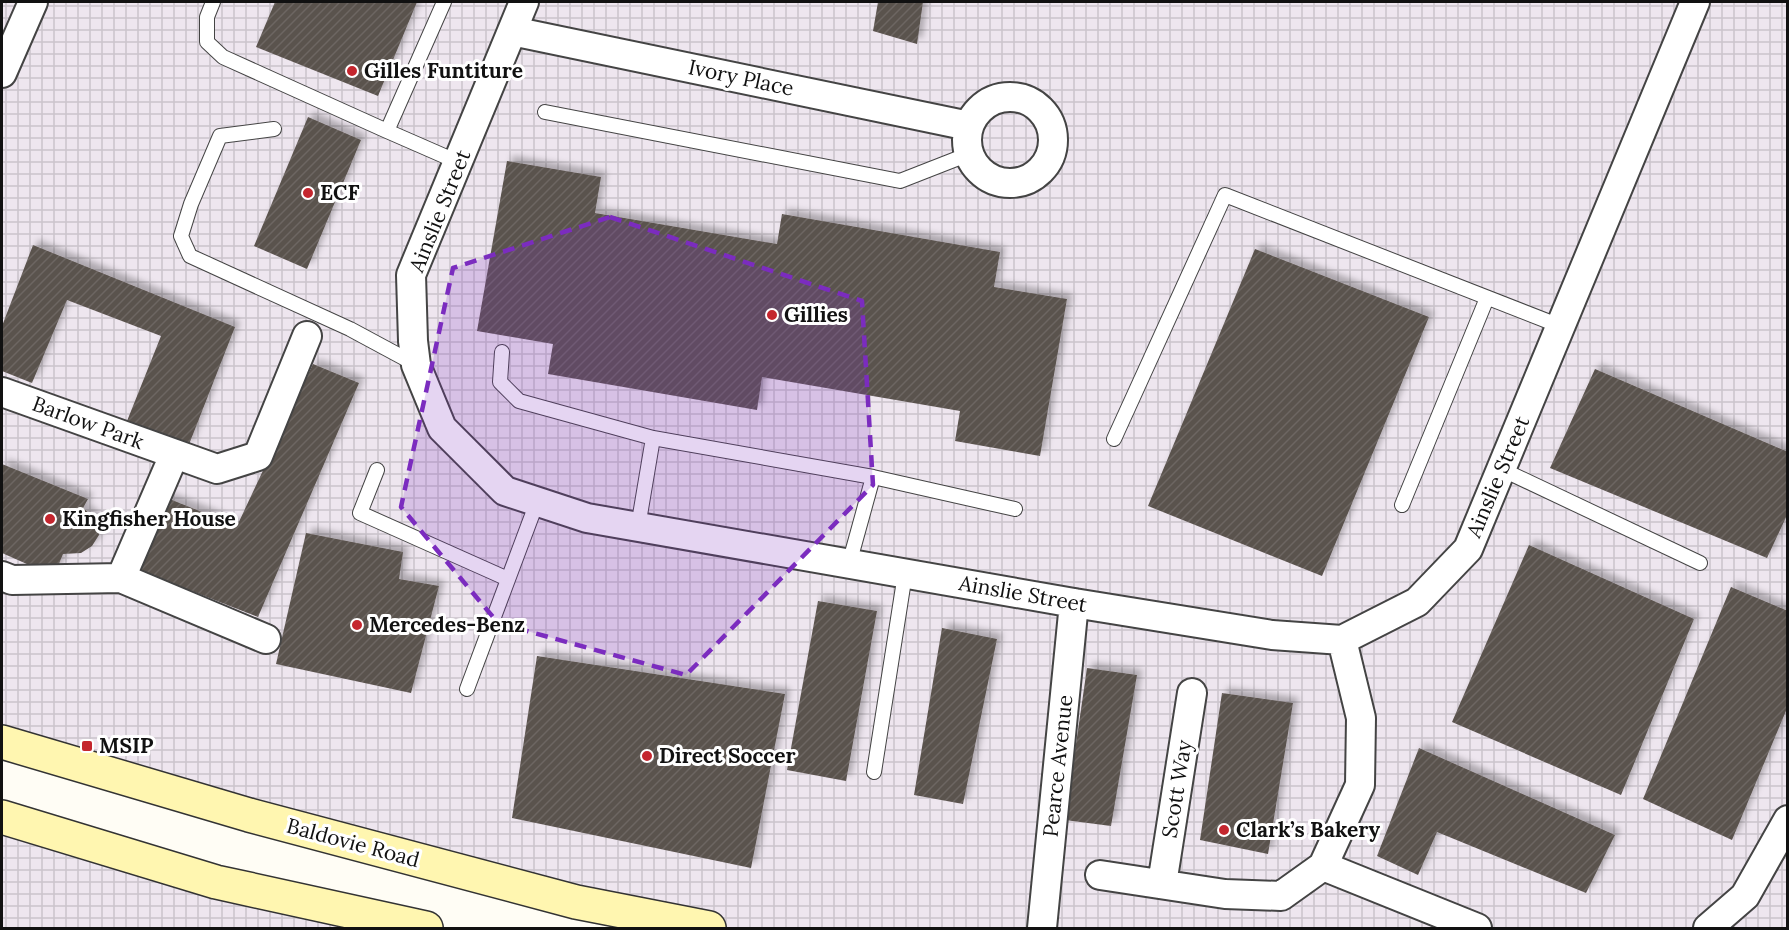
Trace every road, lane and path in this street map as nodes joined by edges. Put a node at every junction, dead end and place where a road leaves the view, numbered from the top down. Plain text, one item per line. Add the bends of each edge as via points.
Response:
1 (33, 2) edge
2 (213, 2) edge
3 (444, 2) edge
4 (524, 2) edge
5 (1695, 2) edge
6 (512, 31) junction
7 (2, 73) edge
8 (545, 112) dead end
9 (969, 126) junction
10 (274, 129) dead end
11 (387, 131) junction
12 (969, 154) junction
13 (458, 162) junction
14 (1487, 298) junction
15 (1560, 326) junction
16 (307, 336) dead end
17 (502, 352) dead end
18 (416, 365) junction
19 (2, 392) edge
20 (653, 438) junction
21 (1114, 439) dead end
22 (174, 455) junction
23 (1501, 469) junction
24 (377, 470) dead end
25 (873, 477) junction
26 (537, 502) junction
27 (1402, 505) dead end
28 (1015, 509) dead end
29 (638, 527) junction
30 (1700, 563) dead end
31 (849, 564) junction
32 (905, 574) junction
33 (2, 576) edge
34 (121, 579) junction
35 (508, 579) junction
36 (1074, 603) junction
37 (266, 639) dead end
38 (1342, 640) junction
39 (467, 689) dead end
40 (1192, 693) dead end
41 (2, 742) edge
42 (874, 772) dead end
43 (2, 817) edge
44 (1788, 820) edge
45 (1323, 866) junction
46 (1100, 875) dead end
47 (1162, 884) junction
48 (426, 928) edge
49 (708, 928) edge
50 (1042, 928) edge
51 (1477, 928) edge
52 (1708, 928) edge

1 - 7 street
2 - 11 lane via 207,17 207,42 223,57
3 - 11 lane
4 - 6 street, Ainslie Street
5 - 15 street, Ainslie Street
6 - 9 street, Ivory Place
6 - 13 street, Ainslie Street
8 - 12 lane via 900,181
9 - 12 street
9 - 12 street via 985,105 998,98 1019,98 1040,109 1053,135 1052,150 1044,166 1026,180 1011,184 987,177
10 - 18 lane via 220,136 181,236 190,256 350,329
11 - 13 lane
13 - 18 street, Ainslie Street via 411,275
14 - 15 lane
14 - 21 lane via 1225,195
14 - 27 lane
15 - 23 street, Ainslie Street
16 - 22 street, Barlow Park via 258,456 217,469
17 - 20 lane via 500,382 519,400
18 - 26 street, Ainslie Street via 442,428 505,491
19 - 22 street, Barlow Park
20 - 25 lane
20 - 29 lane
22 - 34 street
23 - 30 lane
23 - 38 street, Ainslie Street via 1468,549 1418,602
24 - 35 lane via 360,513
25 - 28 lane
25 - 31 lane
26 - 29 street, Ainslie Street via 587,518
26 - 35 lane
29 - 31 street, Ainslie Street
31 - 32 street, Ainslie Street
32 - 36 street, Ainslie Street
32 - 42 lane
33 - 34 street via 12,580
34 - 37 street
35 - 39 lane
36 - 38 street, Ainslie Street via 1272,635
36 - 50 street, Pearce Avenue
38 - 45 street via 1361,718 1360,785
40 - 47 street, Scott Way
41 - 49 main road, Baldovie Road via 249,815 576,903
43 - 48 main road via 216,882
44 - 52 street via 1745,896
45 - 47 street via 1281,896 1225,894
45 - 51 street
46 - 47 street

